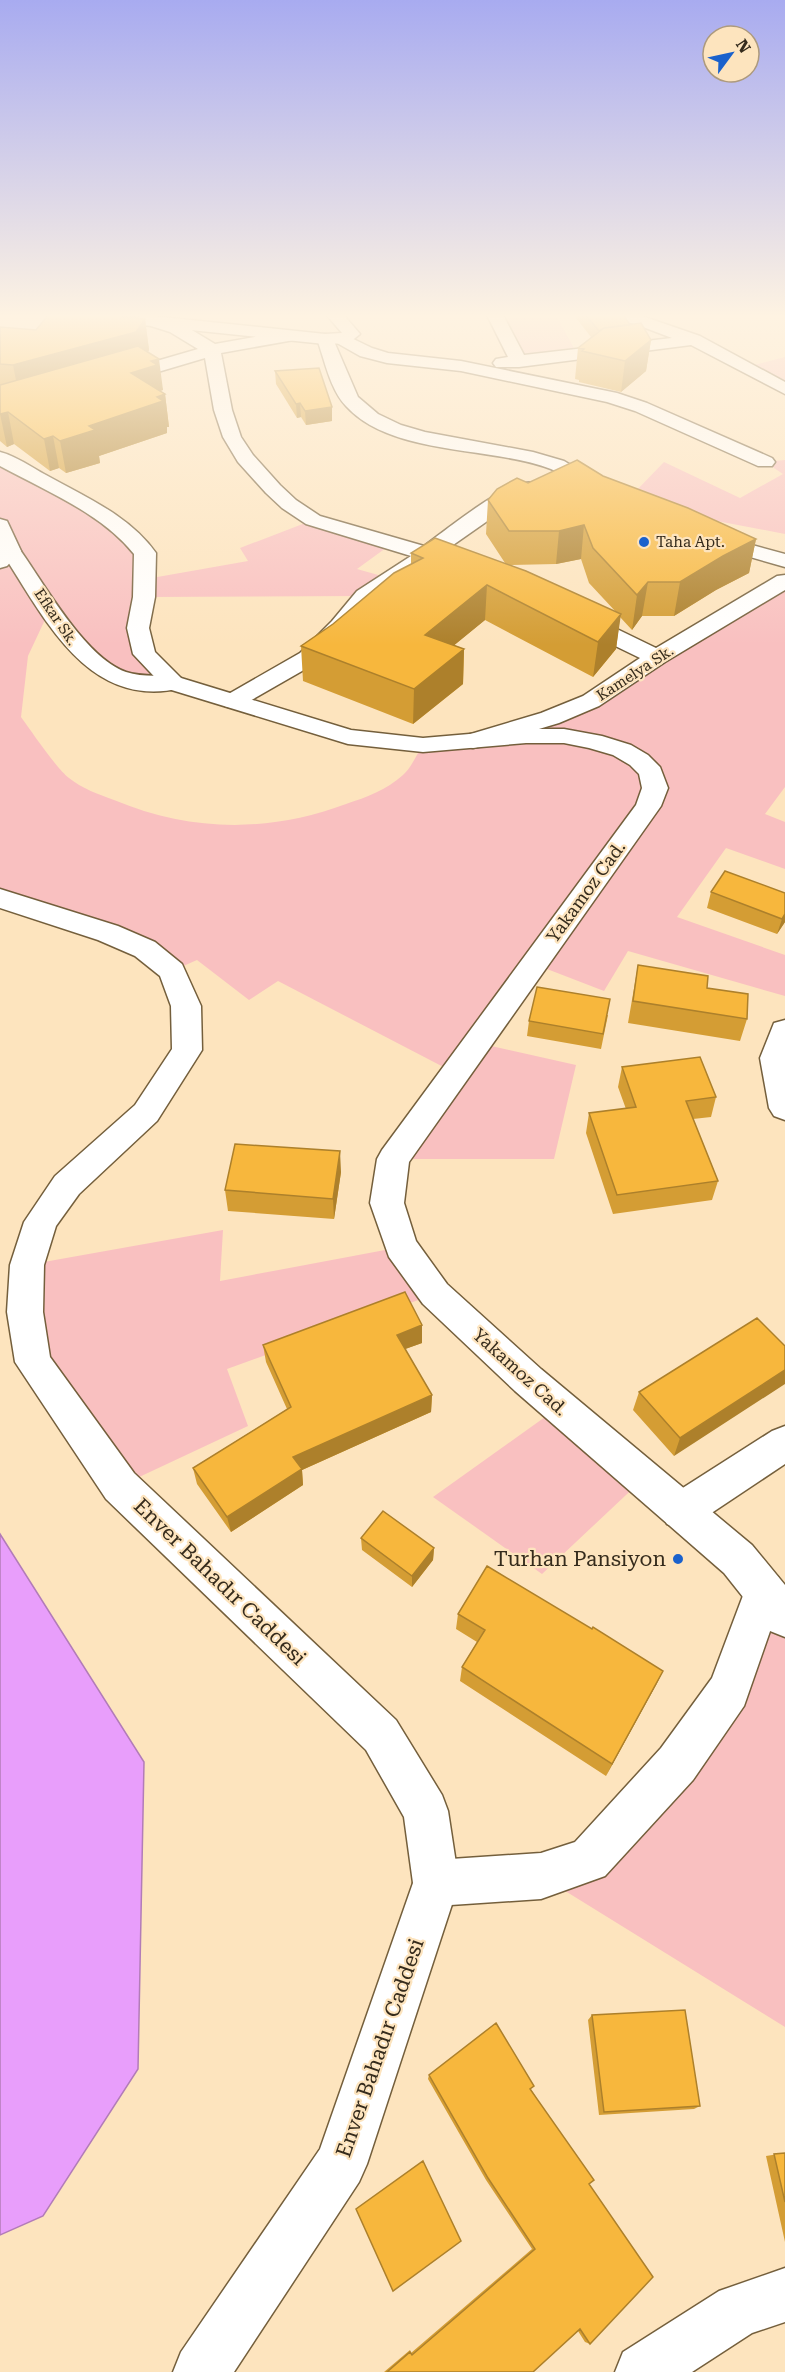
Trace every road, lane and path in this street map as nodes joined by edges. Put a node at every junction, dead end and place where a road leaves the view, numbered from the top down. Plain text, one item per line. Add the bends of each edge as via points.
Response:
1 (228, 424) edge
2 (384, 424) edge
3 (679, 424) edge
4 (0, 458) edge
5 (765, 462) dead end
6 (560, 466) junction
7 (618, 507) edge
8 (0, 525) edge
9 (695, 536) edge
10 (430, 553) junction
11 (6, 556) edge
12 (454, 561) edge
13 (785, 561) edge
14 (785, 581) edge
15 (561, 612) edge
16 (657, 657) junction
17 (173, 683) junction
18 (233, 701) junction
19 (473, 741) junction
20 (0, 898) edge
21 (785, 1031) edge
22 (785, 1108) edge
23 (785, 1443) edge
24 (681, 1511) junction
25 (774, 1604) edge
26 (436, 1883) junction
27 (785, 2295) edge
28 (201, 2372) edge
29 (644, 2372) edge

1 - 10 street via 245,458 289,504 313,520
2 - 6 street
3 - 5 street
4 - 17 street, Yakamoz Cad. via 100,513 130,535 145,553 144,597 138,628 144,654
6 - 7 street via 581,485
6 - 10 street via 507,497
8 - 11 street, Efkar Sk.
9 - 13 street
10 - 12 street
10 - 18 street via 365,596 308,658
11 - 17 street, Efkar Sk. via 79,651 97,667 123,680 150,685
14 - 16 street, Kamelya Sk.
15 - 16 street
16 - 19 street, Kamelya Sk. via 591,701
17 - 18 street, Yakamoz Cad.
18 - 19 street, Yakamoz Cad. via 348,736 423,745
19 - 24 street, Yakamoz Cad. via 533,736 593,741 639,760 651,772 655,788 648,806 393,1159 387,1203 401,1247 435,1294
20 - 26 street, Enver Bahadır Caddesi via 145,949 172,971 186,1006 188,1050 146,1113 67,1185 41,1222 27,1265 25,1312 33,1362 120,1486 381,1735 426,1811
21 - 22 street via 775,1059
23 - 24 street
24 - 25 street, Yakamoz Cad. via 738,1559
25 - 26 street via 729,1690 677,1764 589,1860 541,1876
26 - 28 street, Enver Bahadır Caddesi via 341,2164
27 - 29 street via 738,2310

